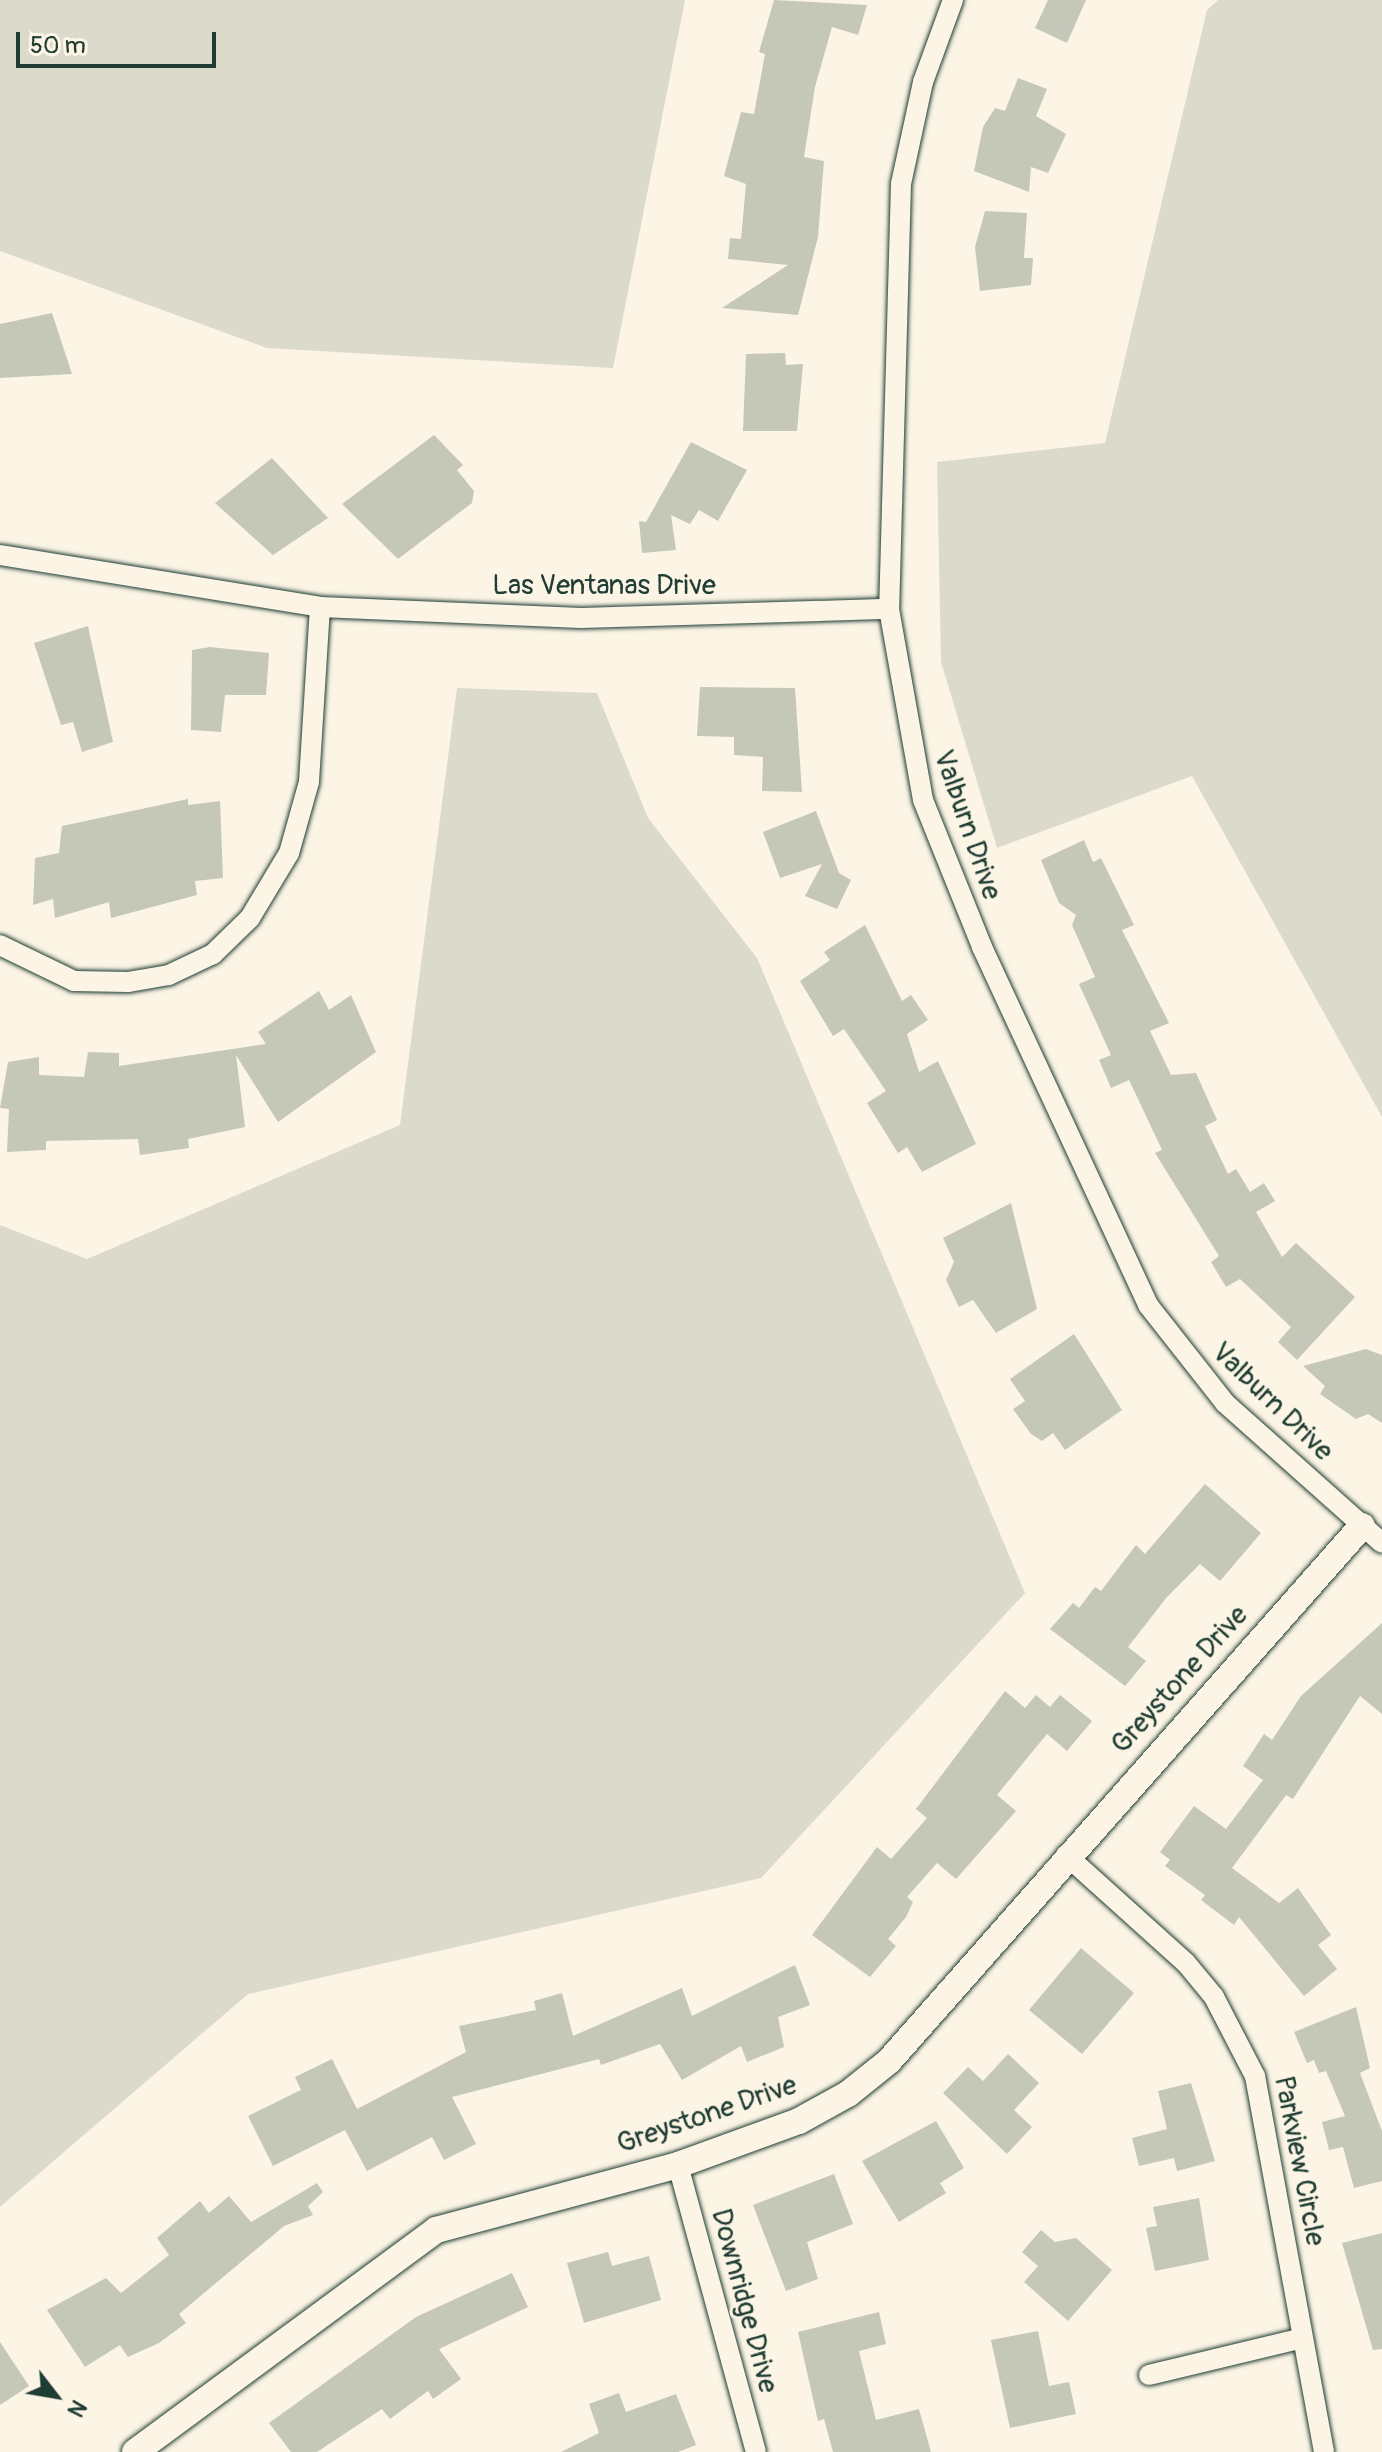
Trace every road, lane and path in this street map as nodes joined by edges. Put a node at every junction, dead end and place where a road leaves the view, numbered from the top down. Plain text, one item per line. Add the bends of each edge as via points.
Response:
1 (953, 0) edge
2 (0, 555) edge
3 (320, 607) junction
4 (889, 609) junction
5 (0, 945) edge
6 (1362, 1526) junction
7 (1382, 1543) edge
8 (1066, 1855) junction
9 (678, 2165) junction
10 (1303, 2338) junction
11 (1149, 2375) dead end
12 (135, 2452) edge
13 (756, 2452) edge
14 (1324, 2452) edge

1 - 4 street, Valburn Drive via 923,82 901,184
2 - 3 street, Las Ventanas Drive
3 - 4 street, Las Ventanas Drive via 581,618
3 - 5 street via 309,782 289,853 250,918 213,954 169,975 128,982 74,981
4 - 6 street, Valburn Drive via 923,800 982,947 1148,1305 1225,1403
6 - 7 street, Valburn Drive
6 - 8 street, Greystone Drive
8 - 9 street, Greystone Drive via 889,2061 848,2094 799,2121
8 - 10 street, Parkview Circle via 1186,1963 1238,2036 1270,2130
9 - 12 street, Greystone Drive via 436,2230
9 - 13 street, Downridge Drive
10 - 11 street
10 - 14 street, Parkview Circle

